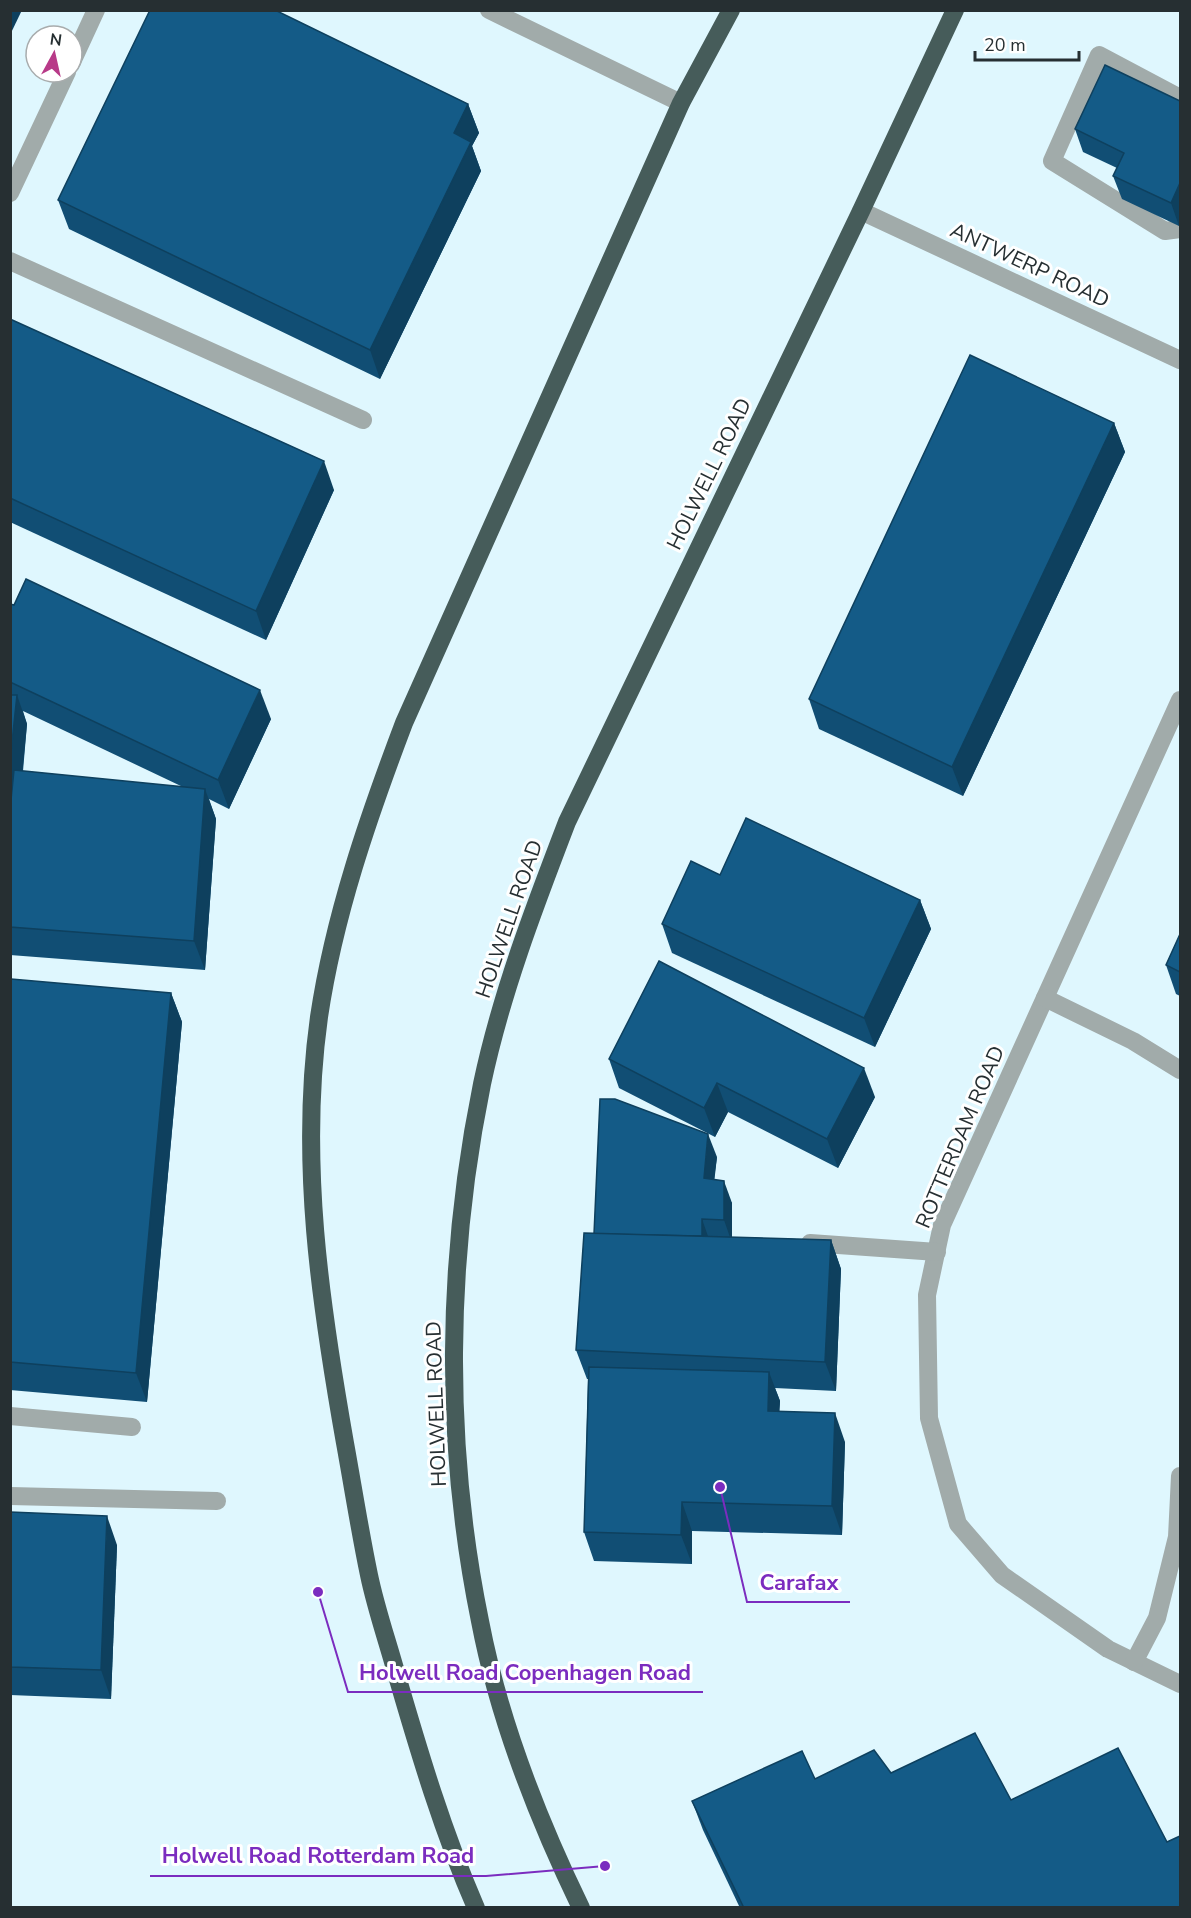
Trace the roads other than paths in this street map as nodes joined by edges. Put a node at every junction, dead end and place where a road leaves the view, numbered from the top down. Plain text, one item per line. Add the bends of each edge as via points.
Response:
1 (96, 10) edge
2 (489, 10) edge
3 (731, 10) edge
4 (954, 10) edge
5 (84, 36) edge
6 (62, 84) edge
7 (1180, 98) edge
8 (681, 103) junction
9 (10, 193) edge
10 (861, 211) junction
11 (1180, 229) edge
12 (10, 261) edge
13 (1180, 360) edge
14 (363, 420) dead end
15 (1180, 700) edge
16 (1045, 998) junction
17 (1180, 1070) edge
18 (791, 1243) edge
19 (937, 1252) junction
20 (10, 1416) edge
21 (132, 1427) dead end
22 (1180, 1476) edge
23 (10, 1496) edge
24 (217, 1501) dead end
25 (1134, 1662) junction
26 (1180, 1684) edge
27 (476, 1908) edge
28 (581, 1908) edge

1 - 5 street
2 - 8 street
3 - 8 highway
4 - 10 highway, HOLWELL ROAD
6 - 9 street
7 - 11 street via 1099,55 1052,161 1165,231
8 - 27 highway via 404,723 350,881 319,1018 312,1088 310,1178 324,1323 370,1578 425,1775
10 - 13 street, ANTWERP ROAD
10 - 28 highway, HOLWELL ROAD via 567,822 531,915 502,1007 482,1083 467,1170 453,1331 466,1545 480,1623 504,1715 538,1812
12 - 14 street
15 - 16 street, ROTTERDAM ROAD
16 - 17 street
16 - 19 street, ROTTERDAM ROAD via 942,1225
18 - 19 street
19 - 25 street, ROTTERDAM ROAD via 927,1295 929,1418 958,1524 1002,1575 1108,1649
20 - 21 street
22 - 25 street via 1177,1537 1157,1618
23 - 24 street
25 - 26 street, ROTTERDAM ROAD

